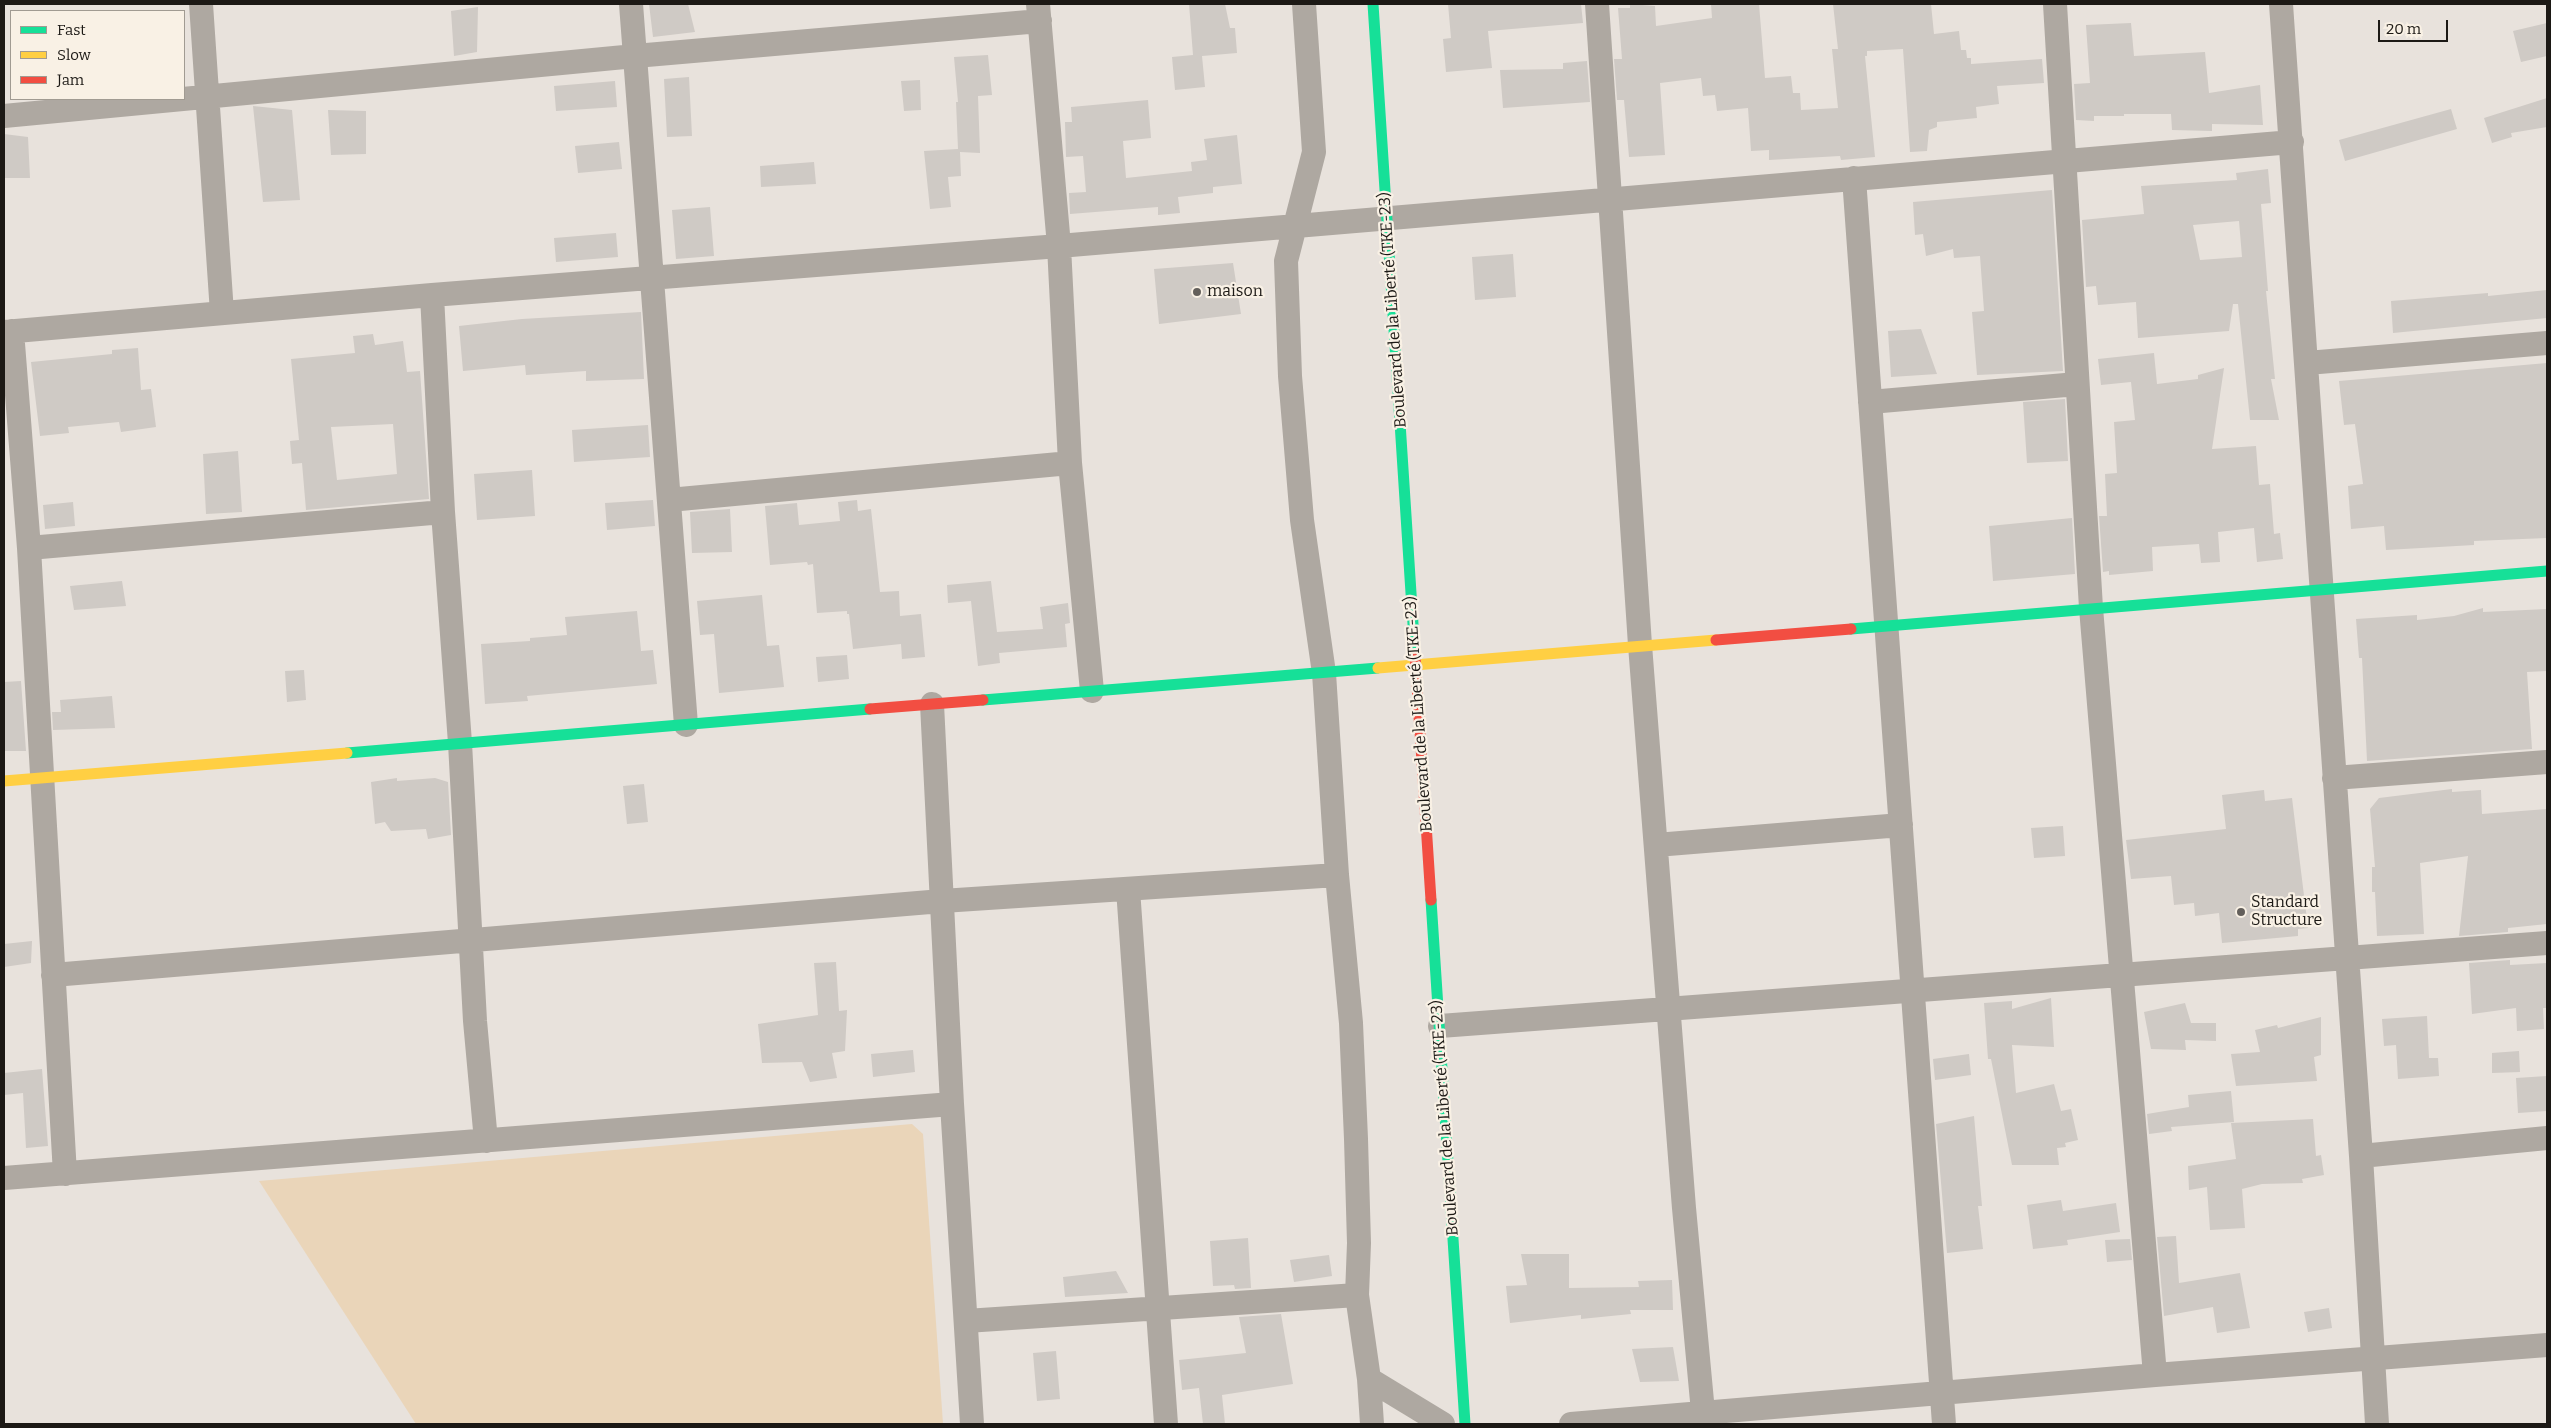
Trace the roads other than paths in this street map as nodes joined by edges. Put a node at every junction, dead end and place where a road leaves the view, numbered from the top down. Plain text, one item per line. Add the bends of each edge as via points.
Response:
1 (201, 4) edge
2 (631, 4) edge
3 (1304, 4) edge
4 (1373, 4) edge
5 (1597, 4) edge
6 (2055, 4) edge
7 (2281, 4) edge
8 (1039, 13) edge
9 (635, 56) junction
10 (207, 97) junction
11 (185, 99) edge
12 (175, 100) edge
13 (4, 116) edge
14 (2292, 142) junction
15 (2064, 160) junction
16 (1854, 178) junction
17 (1608, 198) junction
18 (1387, 216) junction
19 (1296, 224) junction
20 (1059, 246) junction
21 (652, 277) junction
22 (432, 295) junction
23 (222, 313) junction
24 (8, 332) edge
25 (2547, 343) edge
26 (2307, 363) junction
27 (2077, 384) junction
28 (1870, 402) junction
29 (1070, 463) junction
30 (669, 500) junction
31 (443, 512) junction
32 (29, 548) junction
33 (2547, 571) edge
34 (2320, 589) junction
35 (2091, 608) junction
36 (1887, 626) junction
37 (1640, 646) junction
38 (1416, 666) junction
39 (1324, 673) junction
40 (1092, 691) junction
41 (932, 704) junction
42 (686, 725) junction
43 (460, 743) junction
44 (2547, 762) edge
45 (42, 778) junction
46 (2334, 778) junction
47 (4, 781) edge
48 (1900, 825) junction
49 (1656, 845) junction
50 (1336, 875) junction
51 (1128, 889) junction
52 (942, 901) junction
53 (471, 940) junction
54 (2547, 943) edge
55 (2346, 958) junction
56 (53, 975) junction
57 (2123, 975) junction
58 (1912, 990) junction
59 (1669, 1008) junction
60 (1440, 1026) junction
61 (952, 1104) junction
62 (2547, 1138) edge
63 (486, 1141) junction
64 (2361, 1156) junction
65 (65, 1174) junction
66 (4, 1178) edge
67 (1357, 1295) junction
68 (1158, 1310) junction
69 (966, 1321) junction
70 (2547, 1345) edge
71 (2373, 1359) junction
72 (2155, 1375) junction
73 (1369, 1379) junction
74 (1942, 1392) junction
75 (1703, 1412) junction
76 (972, 1424) edge
77 (1166, 1424) edge
78 (1372, 1424) edge
79 (1443, 1424) edge
80 (1465, 1424) edge
81 (1572, 1424) edge
82 (1944, 1424) edge
83 (2377, 1424) edge

1 - 10 street
2 - 9 street
3 - 19 street via 1314,152
4 - 18 street, Boulevard de la Liberté (TKE-23)
5 - 17 street
6 - 15 street
7 - 14 street
8 - 9 street
8 - 20 street
9 - 10 street
9 - 21 street
10 - 11 street
10 - 23 street
12 - 13 street
14 - 15 street
14 - 26 street
15 - 16 street
15 - 27 street
16 - 17 street
16 - 28 street
17 - 18 street
17 - 37 street
18 - 19 street
18 - 38 street, Boulevard de la Liberté (TKE-23)
19 - 20 street
19 - 39 street via 1286,260 1290,376 1302,520
20 - 21 street
20 - 29 street
21 - 22 street
21 - 30 street
22 - 23 street
22 - 31 street
23 - 24 street
24 - 32 street
25 - 26 street
26 - 34 street
27 - 28 street
27 - 35 street
28 - 36 street
29 - 30 street
29 - 40 street
30 - 42 street
31 - 32 street
31 - 43 street
32 - 45 street
33 - 34 street
34 - 35 street
34 - 46 street
35 - 36 street
35 - 57 street
36 - 37 street
36 - 48 street
37 - 38 street
37 - 49 street
38 - 39 street
38 - 60 street, Boulevard de la Liberté (TKE-23)
39 - 40 street
39 - 50 street
40 - 41 street
41 - 42 street
41 - 52 street
42 - 43 street
43 - 45 street
43 - 53 street
44 - 46 street
45 - 47 street
45 - 56 street
46 - 55 street
48 - 49 street
48 - 58 street
49 - 59 street
50 - 51 street
50 - 67 street via 1350,1014 1355,1110
51 - 52 street
51 - 68 street
52 - 53 street
52 - 61 street
53 - 56 street
53 - 63 street
54 - 55 street
55 - 57 street
55 - 64 street
56 - 65 street
57 - 58 street
57 - 72 street
58 - 59 street
58 - 74 street
59 - 60 street
59 - 75 street
60 - 80 street, Boulevard de la Liberté (TKE-23)
61 - 63 street
61 - 69 street
62 - 64 street
63 - 65 street
64 - 71 street
65 - 66 street
67 - 68 street
67 - 73 street
68 - 69 street
68 - 77 street
69 - 76 street
70 - 71 street
71 - 72 street
71 - 83 street
72 - 74 street
73 - 78 street
73 - 79 street
74 - 75 street
74 - 82 street
75 - 81 street

